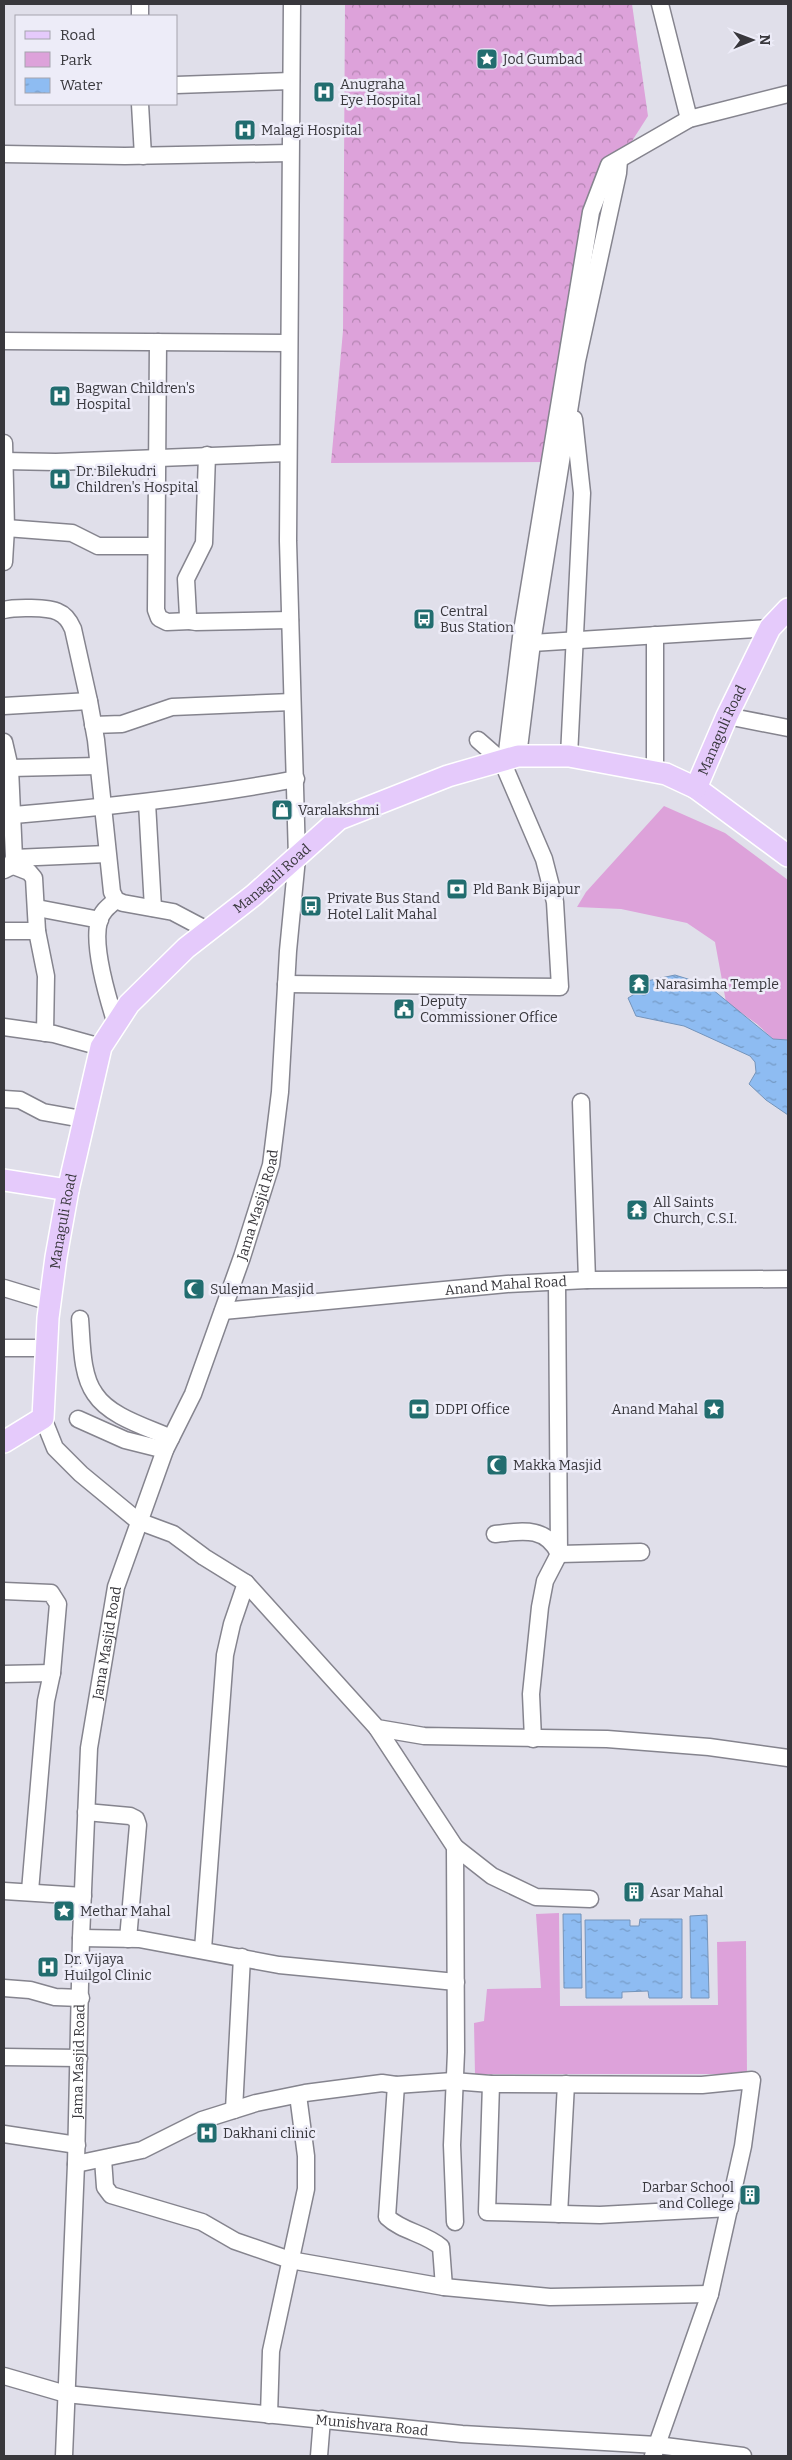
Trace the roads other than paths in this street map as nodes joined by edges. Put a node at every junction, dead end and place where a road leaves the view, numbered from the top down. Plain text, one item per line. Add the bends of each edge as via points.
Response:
1 (292, 4) edge
2 (660, 4) edge
3 (291, 81) junction
4 (178, 85) edge
5 (788, 94) edge
6 (140, 105) edge
7 (689, 119) junction
8 (290, 153) junction
9 (4, 154) edge
10 (143, 156) junction
11 (4, 341) edge
12 (158, 342) junction
13 (288, 343) junction
14 (564, 405) junction
15 (4, 443) edge
16 (288, 453) junction
17 (207, 455) junction
18 (156, 458) junction
19 (4, 461) edge
20 (6, 528) junction
21 (156, 546) junction
22 (4, 562) edge
23 (788, 609) edge
24 (4, 610) edge
25 (190, 620) junction
26 (290, 620) junction
27 (770, 628) junction
28 (655, 635) junction
29 (575, 640) junction
30 (532, 643) junction
31 (90, 701) junction
32 (292, 702) junction
33 (4, 706) edge
34 (727, 716) junction
35 (93, 725) junction
36 (788, 728) edge
37 (478, 740) dead end
38 (4, 742) edge
39 (569, 756) junction
40 (508, 759) junction
41 (98, 766) junction
42 (10, 768) junction
43 (655, 772) junction
44 (296, 780) junction
45 (696, 788) junction
46 (147, 803) junction
47 (102, 808) junction
48 (14, 815) junction
49 (107, 854) junction
50 (788, 856) edge
51 (297, 858) junction
52 (9, 865) edge
53 (116, 900) junction
54 (37, 908) junction
55 (153, 908) junction
56 (100, 920) junction
57 (209, 930) junction
58 (4, 931) edge
59 (37, 931) junction
60 (286, 984) junction
61 (116, 1024) junction
62 (4, 1027) edge
63 (45, 1033) junction
64 (101, 1047) junction
65 (4, 1099) edge
66 (582, 1102) dead end
67 (82, 1119) junction
68 (4, 1180) edge
69 (68, 1190) junction
70 (788, 1278) edge
71 (587, 1280) junction
72 (557, 1283) junction
73 (4, 1288) edge
74 (50, 1302) junction
75 (223, 1311) junction
76 (80, 1319) dead end
77 (4, 1348) edge
78 (47, 1348) junction
79 (43, 1418) junction
80 (78, 1419) dead end
81 (4, 1442) edge
82 (168, 1444) junction
83 (138, 1521) junction
84 (495, 1534) dead end
85 (641, 1552) dead end
86 (559, 1554) junction
87 (246, 1583) junction
88 (4, 1591) edge
89 (52, 1673) junction
90 (4, 1674) edge
91 (377, 1728) junction
92 (533, 1739) junction
93 (788, 1758) edge
94 (86, 1812) junction
95 (455, 1847) junction
96 (4, 1891) edge
97 (30, 1891) junction
98 (83, 1896) junction
99 (590, 1898) dead end
100 (81, 1938) junction
101 (128, 1939) junction
102 (203, 1949) junction
103 (242, 1957) junction
104 (456, 1982) junction
105 (4, 1988) edge
106 (81, 1998) junction
107 (4, 2057) edge
108 (79, 2058) junction
109 (454, 2082) junction
110 (491, 2084) junction
111 (566, 2084) junction
112 (396, 2085) junction
113 (298, 2095) junction
114 (234, 2110) junction
115 (4, 2134) edge
116 (77, 2145) junction
117 (103, 2159) junction
118 (76, 2164) junction
119 (730, 2208) junction
120 (559, 2214) junction
121 (455, 2222) dead end
122 (290, 2260) junction
123 (444, 2287) junction
124 (710, 2294) junction
125 (4, 2376) edge
126 (66, 2394) junction
127 (269, 2415) junction
128 (322, 2420) junction
129 (655, 2451) edge
130 (64, 2456) edge
131 (318, 2456) edge
132 (743, 2456) edge

1 - 3 street, Jama Masjid Road
2 - 7 street
3 - 4 street
3 - 8 street, Jama Masjid Road
5 - 7 street
6 - 10 street
7 - 14 street via 609,165 591,212
8 - 10 street
8 - 13 street, Jama Masjid Road
9 - 10 street
11 - 12 street
12 - 13 street
12 - 18 street
13 - 16 street, Jama Masjid Road
14 - 29 street via 575,423 581,479
14 - 30 street
14 - 40 street via 521,637
15 - 19 street
16 - 17 street
16 - 26 street, Jama Masjid Road
17 - 18 street
17 - 25 street via 204,542 186,579 185,597
18 - 19 street
18 - 21 street
19 - 20 street
20 - 21 street via 72,533 98,546
20 - 22 street
21 - 25 street via 156,610 159,618 167,622
23 - 27 main road, Managuli Road
24 - 31 street via 49,609 69,620
25 - 26 street
26 - 32 street, Jama Masjid Road
27 - 28 street
27 - 34 main road, Managuli Road
28 - 29 street
28 - 43 street
29 - 30 street
29 - 39 street
30 - 40 street
31 - 33 street
31 - 35 street
32 - 35 street via 172,708 122,724
32 - 44 street, Jama Masjid Road
34 - 36 street
34 - 45 main road, Managuli Road
35 - 41 street
37 - 40 street
38 - 42 street
39 - 40 main road, Managuli Road
39 - 43 main road, Managuli Road
40 - 51 main road, Managuli Road via 448,776 339,819
40 - 60 street via 544,859 555,902 560,987
41 - 42 street
41 - 47 street
42 - 48 street
43 - 45 main road, Managuli Road
44 - 46 street
44 - 51 street, Jama Masjid Road
45 - 50 main road
46 - 47 street
46 - 55 street
47 - 48 street
47 - 49 street
48 - 52 street
49 - 52 street
49 - 53 street
51 - 57 main road, Managuli Road
51 - 60 street, Jama Masjid Road
52 - 54 street via 29,872 34,878
53 - 55 street
53 - 56 street via 106,907
54 - 56 street
54 - 59 street
55 - 57 street via 173,912
56 - 61 street via 100,963
57 - 61 main road, Managuli Road via 129,1004
58 - 59 street
59 - 63 street via 46,976
60 - 75 street, Jama Masjid Road via 272,1165
61 - 64 main road, Managuli Road
62 - 63 street
63 - 64 street
64 - 67 main road, Managuli Road
65 - 67 street via 20,1100 43,1112
66 - 71 street
67 - 69 main road, Managuli Road
68 - 69 main road
69 - 74 main road, Managuli Road
70 - 71 street, Anand Mahal Road
71 - 72 street, Anand Mahal Road
72 - 75 street, Anand Mahal Road via 498,1285
72 - 86 street
73 - 74 street
74 - 78 main road, Managuli Road
75 - 82 street, Jama Masjid Road via 193,1394
76 - 82 street via 86,1366 94,1393 103,1405
77 - 78 street
78 - 79 main road, Managuli Road
79 - 81 main road
79 - 83 street via 54,1448
80 - 82 street via 125,1440
82 - 83 street, Jama Masjid Road
83 - 87 street via 173,1534
83 - 94 street, Jama Masjid Road via 116,1587 89,1748
84 - 86 street via 520,1532 548,1537
85 - 86 street
86 - 92 street via 545,1581 540,1607 531,1694
87 - 91 street
87 - 102 street via 225,1655
88 - 89 street via 51,1593 55,1598 58,1604
89 - 90 street
89 - 97 street via 46,1701
91 - 92 street via 424,1736
91 - 95 street
92 - 93 street via 607,1739 709,1747
94 - 98 street, Jama Masjid Road
94 - 101 street via 130,1816 138,1825
95 - 99 street via 492,1876 536,1898
95 - 104 street
96 - 97 street
97 - 98 street
98 - 100 street, Jama Masjid Road
100 - 101 street
100 - 106 street, Jama Masjid Road
101 - 102 street
102 - 103 street
103 - 104 street via 279,1965
103 - 114 street
104 - 109 street
105 - 106 street
106 - 108 street, Jama Masjid Road
107 - 108 street
108 - 116 street, Jama Masjid Road
109 - 110 street
109 - 112 street
109 - 121 street
110 - 111 street
110 - 120 street via 487,2212
111 - 119 street via 702,2085 752,2080
111 - 120 street
112 - 113 street via 382,2083
112 - 123 street via 387,2217 396,2226 441,2247
113 - 114 street
113 - 122 street via 306,2156 306,2189
114 - 117 street via 202,2120 142,2150
115 - 116 street
116 - 118 street, Jama Masjid Road
117 - 118 street
117 - 122 street via 105,2187 111,2195 202,2222 235,2241
118 - 126 street, Jama Masjid Road
119 - 120 street
119 - 124 street
122 - 123 street
122 - 127 street via 271,2352
123 - 124 street via 550,2296
124 - 129 street
125 - 126 street, Munishvara Road
126 - 127 street, Munishvara Road
126 - 130 street, Jama Masjid Road
127 - 128 street, Munishvara Road
128 - 129 street, Munishvara Road
128 - 131 street
129 - 132 street, Munishvara Road

